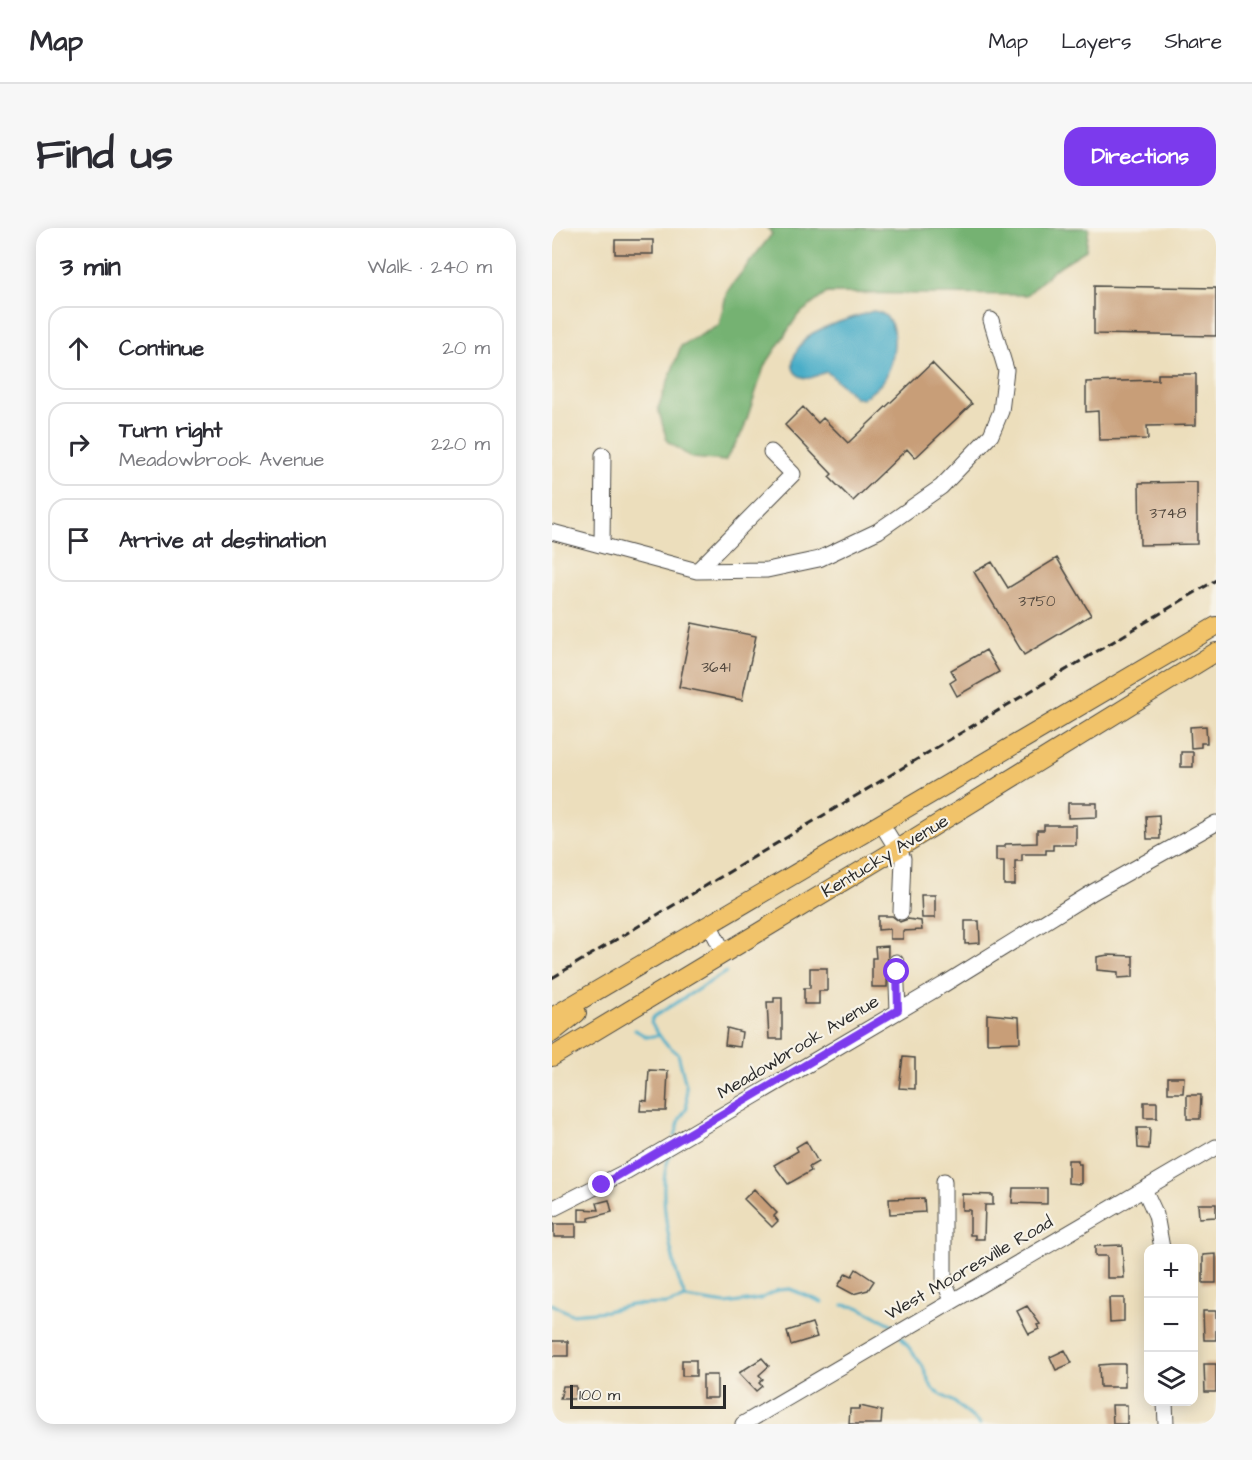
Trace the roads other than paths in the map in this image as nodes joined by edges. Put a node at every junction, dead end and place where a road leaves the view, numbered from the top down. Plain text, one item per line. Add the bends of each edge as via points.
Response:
1 (991, 320) dead end
2 (771, 452) dead end
3 (603, 455) dead end
4 (552, 532) edge
5 (602, 544) junction
6 (697, 571) junction
7 (1216, 626) edge
8 (1216, 652) edge
9 (881, 823) junction
10 (1216, 823) edge
11 (900, 854) junction
12 (901, 912) dead end
13 (709, 924) junction
14 (724, 953) junction
15 (896, 962) dead end
16 (590, 994) junction
17 (898, 1010) junction
18 (552, 1017) edge
19 (552, 1033) edge
20 (552, 1057) edge
21 (1216, 1147) edge
22 (944, 1181) dead end
23 (1144, 1189) junction
24 (552, 1209) edge
25 (1161, 1244) edge
26 (952, 1300) junction
27 (1165, 1406) edge
28 (743, 1424) edge
29 (1166, 1424) edge

1 - 6 street via 1006,370 1001,411 991,435 941,487 878,531 819,559 767,570
2 - 6 street via 793,474
3 - 5 street
4 - 5 street
5 - 6 street
7 - 9 main road, Kentucky Avenue
8 - 11 main road, Kentucky Avenue
9 - 11 street
9 - 13 main road, Kentucky Avenue
10 - 17 street, Meadowbrook Avenue
11 - 12 street
11 - 14 main road, Kentucky Avenue
13 - 14 street
13 - 16 main road, Kentucky Avenue
14 - 20 main road, Kentucky Avenue
15 - 17 street
16 - 18 main road, Kentucky Avenue
16 - 19 main road via 576,1013
17 - 24 street, Meadowbrook Avenue via 627,1171
21 - 23 street, West Mooresville Road
22 - 26 street via 944,1281
23 - 25 street via 1156,1215
23 - 26 street, West Mooresville Road
26 - 28 street, West Mooresville Road
27 - 29 street

